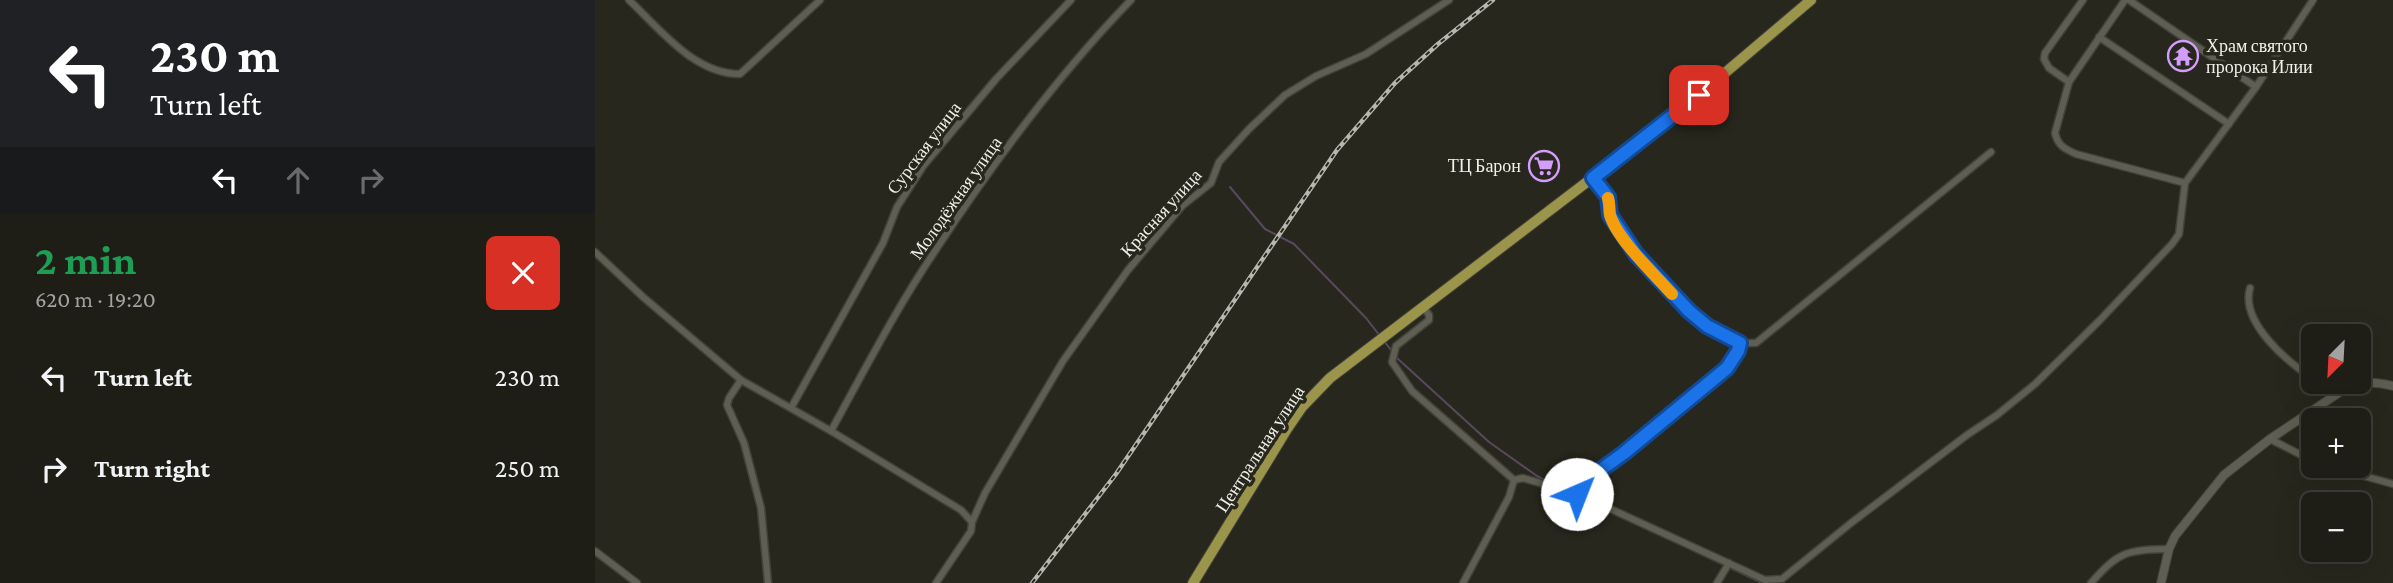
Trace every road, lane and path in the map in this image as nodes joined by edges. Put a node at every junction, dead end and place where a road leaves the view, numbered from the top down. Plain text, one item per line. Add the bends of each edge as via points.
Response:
1 (629, 0) edge
2 (820, 0) edge
3 (1071, 0) edge
4 (1131, 0) edge
5 (1449, 0) edge
6 (1811, 0) edge
7 (2083, 0) edge
8 (2127, 0) edge
9 (2312, 0) edge
10 (2099, 37) junction
11 (2069, 82) junction
12 (2256, 87) junction
13 (2229, 124) junction
14 (1990, 152) dead end
15 (1593, 178) junction
16 (2185, 183) junction
17 (595, 252) edge
18 (2250, 288) dead end
19 (1423, 307) junction
20 (1740, 343) junction
21 (2301, 370) edge
22 (741, 380) junction
23 (2393, 386) edge
24 (2336, 395) joint
25 (791, 408) junction
26 (831, 431) junction
27 (2270, 439) junction
28 (2301, 455) edge
29 (2371, 478) edge
30 (1514, 480) junction
31 (2393, 484) edge
32 (1577, 494) junction
33 (972, 522) junction
34 (2169, 549) junction
35 (595, 551) edge
36 (1729, 563) junction
37 (637, 583) edge
38 (768, 583) edge
39 (936, 583) edge
40 (1193, 583) edge
41 (1463, 583) edge
42 (1717, 583) edge
43 (2091, 583) edge
44 (2161, 583) edge

1 - 2 street via 690,57 726,74 748,69
3 - 25 street, Сурская улица via 924,165 897,207 883,243
4 - 26 street, Молодёжная улица via 1054,87 963,211 927,264
5 - 33 street, Красная улица via 1366,54 1285,95 1241,137 1219,162 1211,183 1182,206 1090,321 1013,444
6 - 15 main road, Центральная улица
7 - 11 street via 2045,53 2049,68
8 - 10 street
8 - 12 street
9 - 12 street
10 - 11 street
10 - 13 street
11 - 16 street via 2055,133 2061,147
12 - 13 street
13 - 16 street
14 - 20 street via 1756,342
15 - 19 main road, Центральная улица
15 - 20 street via 1608,197 1610,215 1636,254 1689,311
16 - 36 street via 2179,233 2172,244 2035,384 1782,579 1765,580
17 - 22 street
18 - 21 street via 2251,312 2271,343
19 - 30 street via 1430,320 1396,346 1392,362 1412,391
19 - 40 main road, Центральная улица via 1330,378 1302,407
20 - 32 street via 1727,368 1580,485
22 - 25 street
22 - 38 street via 727,405 744,443 761,508
23 - 24 street via 2360,382
24 - 27 street
25 - 26 street
26 - 33 street via 961,510
27 - 28 street
27 - 34 street via 2224,475
29 - 31 street
30 - 32 street via 1523,478
30 - 41 street
32 - 36 street
33 - 39 street, Красная улица via 971,531
34 - 43 street via 2127,552
34 - 44 street
35 - 37 street
36 - 42 street

